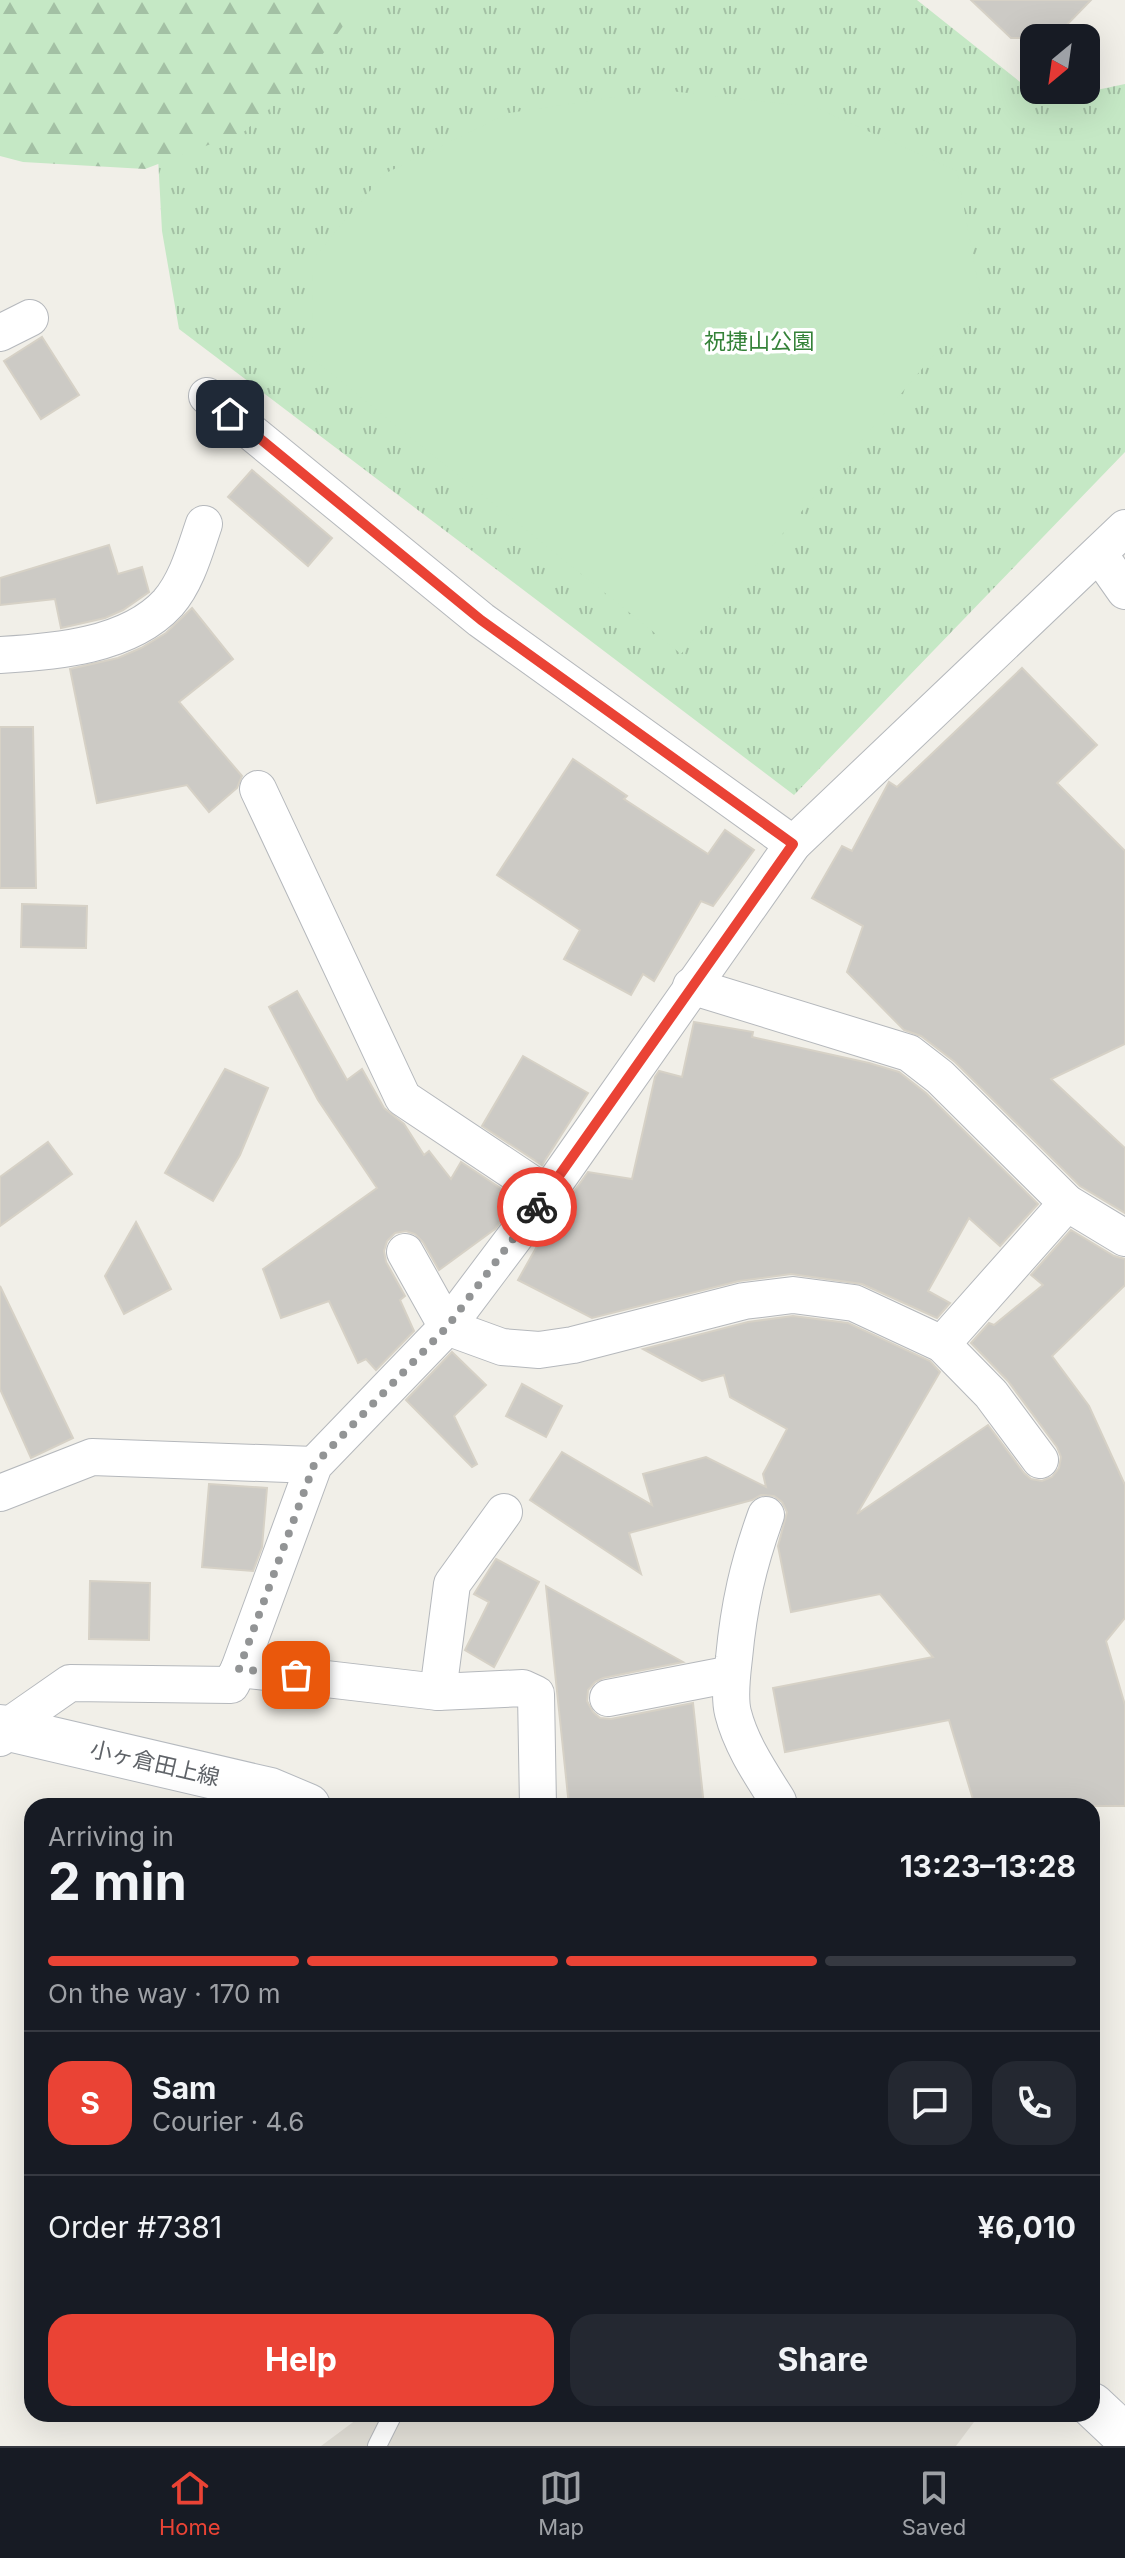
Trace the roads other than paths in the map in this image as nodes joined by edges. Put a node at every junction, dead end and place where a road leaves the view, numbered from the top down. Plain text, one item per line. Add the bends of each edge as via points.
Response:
1 (207, 396) dead end
2 (204, 524) dead end
3 (1125, 528) edge
4 (1099, 554) junction
5 (1125, 591) edge
6 (0, 655) edge
7 (258, 789) dead end
8 (793, 844) junction
9 (691, 986) junction
10 (547, 1194) junction
11 (1067, 1203) junction
12 (1125, 1238) edge
13 (405, 1252) dead end
14 (447, 1327) junction
15 (942, 1344) junction
16 (1040, 1460) dead end
17 (314, 1465) junction
18 (0, 1493) edge
19 (504, 1512) dead end
20 (766, 1515) dead end
21 (239, 1669) junction
22 (732, 1674) junction
23 (438, 1692) junction
24 (608, 1698) dead end
25 (1, 1732) edge
26 (289, 1798) edge
27 (538, 1798) edge
28 (776, 1798) edge
29 (1100, 2413) edge
30 (389, 2422) edge
31 (1125, 2436) edge
32 (377, 2446) edge

1 - 8 street via 481,620
2 - 6 street via 184,579 148,621 58,652
3 - 4 street
4 - 5 street
4 - 8 street
7 - 10 street via 403,1098
8 - 9 street
9 - 10 street
9 - 11 street via 909,1053
10 - 14 street
11 - 12 street
11 - 15 street
13 - 14 street
14 - 15 street via 502,1347 539,1350 744,1301 793,1295 854,1303
14 - 17 street
15 - 16 street via 991,1394
17 - 18 street via 92,1457
17 - 21 street
19 - 23 street via 452,1584
20 - 22 street via 739,1606
21 - 23 street
21 - 25 street via 231,1685 70,1683
22 - 24 street
22 - 28 street via 733,1713
23 - 27 street via 523,1688 536,1694
25 - 26 main road, 小ヶ倉田上線
29 - 31 main road
30 - 32 lane

